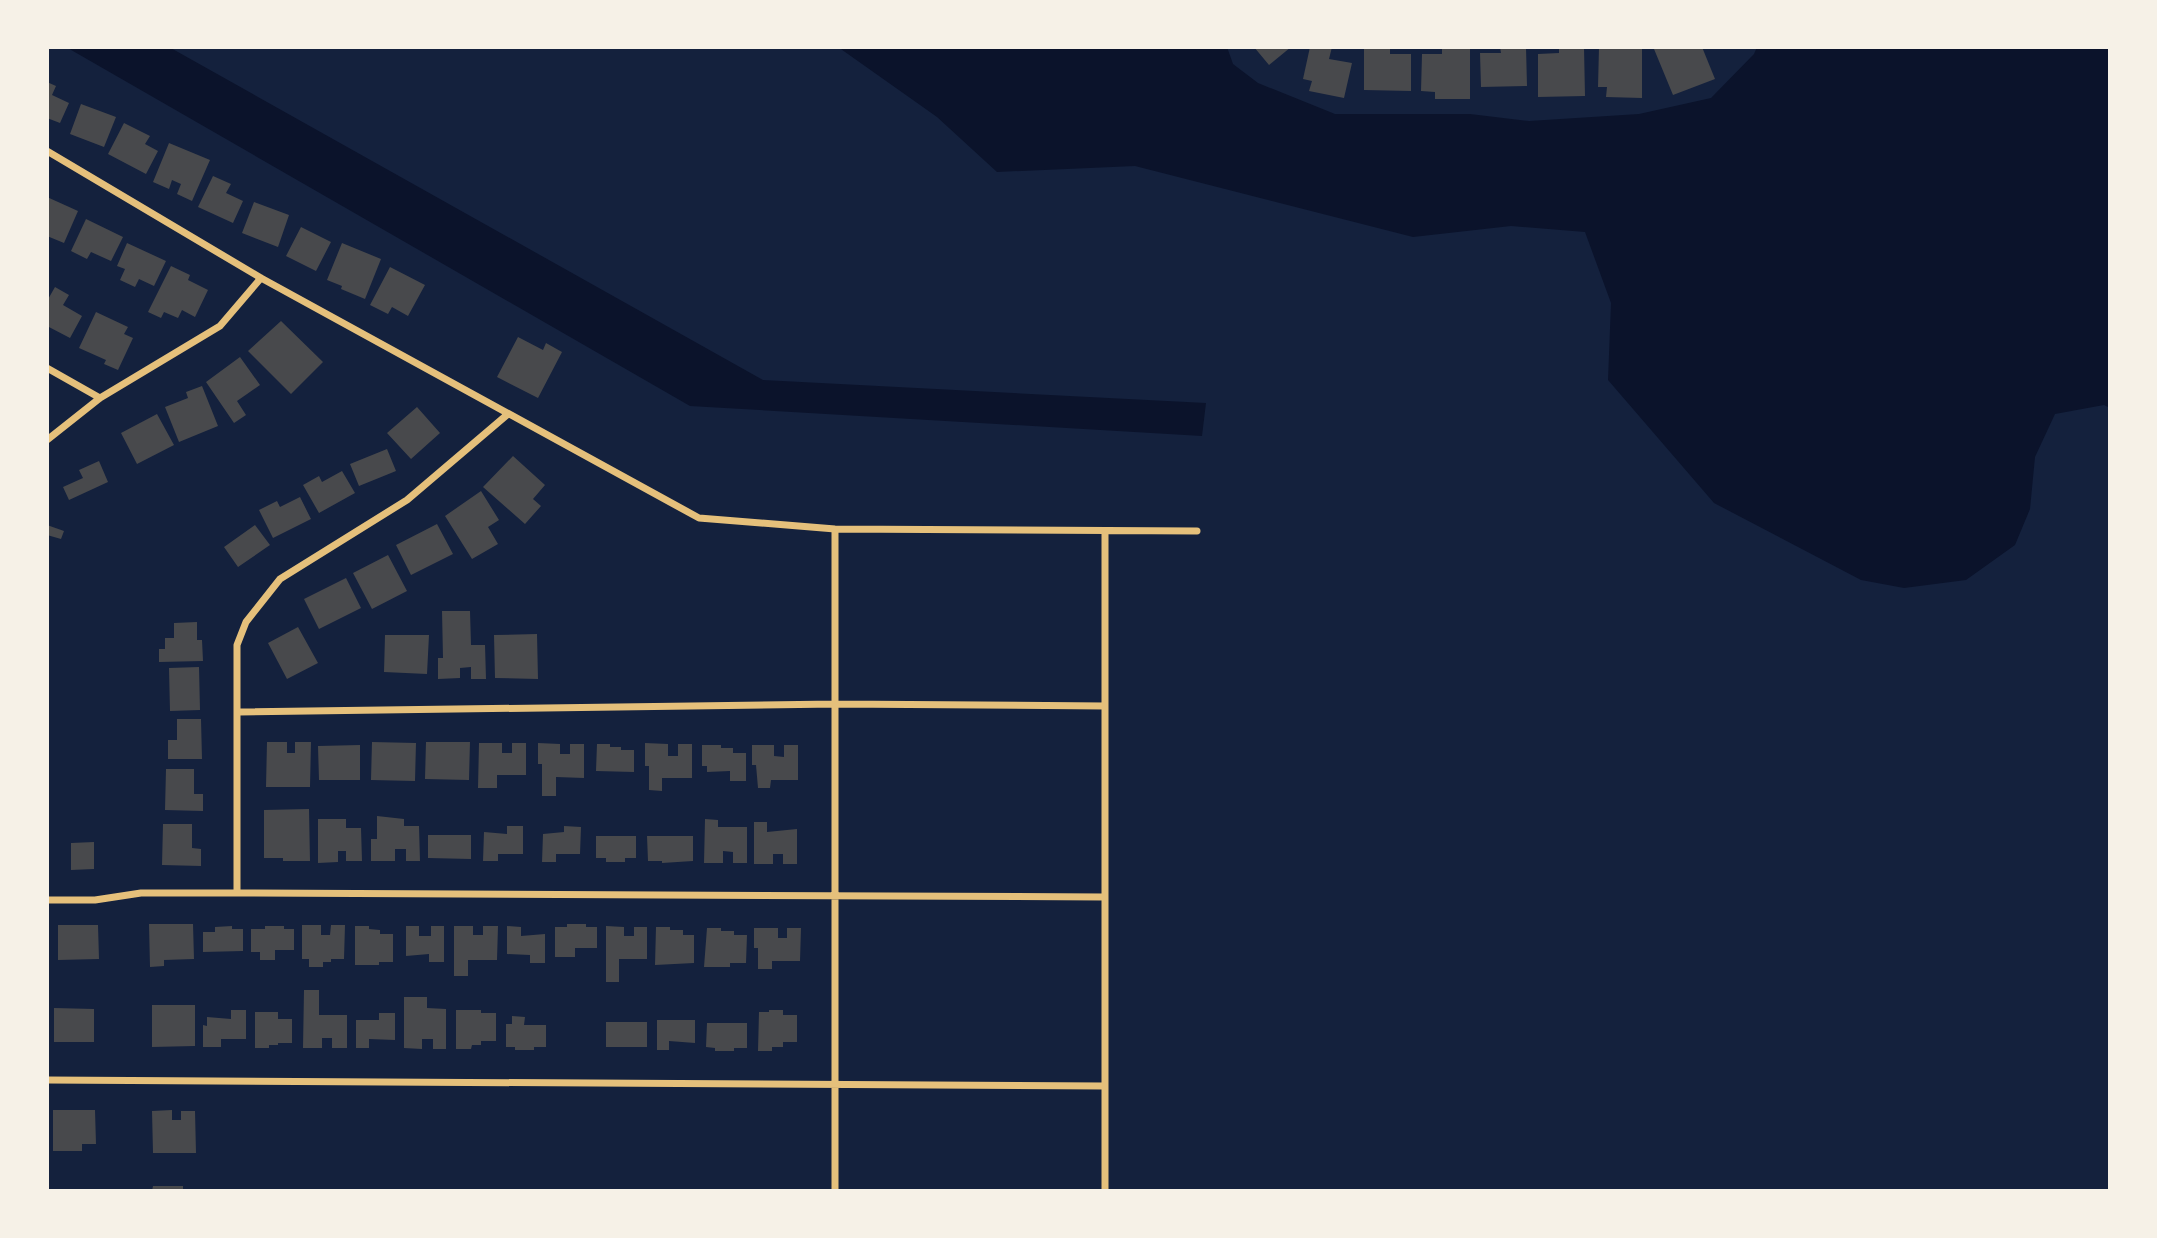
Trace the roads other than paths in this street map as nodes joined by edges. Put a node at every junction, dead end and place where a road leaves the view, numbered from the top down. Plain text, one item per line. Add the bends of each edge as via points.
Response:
1 (47, 151) edge
2 (261, 278) junction
3 (47, 368) edge
4 (100, 398) junction
5 (508, 414) junction
6 (47, 440) edge
7 (835, 529) junction
8 (1105, 531) junction
9 (1197, 531) dead end
10 (836, 705) junction
11 (1105, 706) junction
12 (239, 712) junction
13 (237, 893) junction
14 (834, 897) junction
15 (1104, 897) junction
16 (47, 900) edge
17 (47, 1080) edge
18 (836, 1084) junction
19 (1104, 1086) junction
20 (835, 1191) edge
21 (1105, 1191) edge

1 - 2 street
2 - 4 street via 220,326
2 - 5 street
3 - 4 street
4 - 6 street
5 - 7 street via 699,518
5 - 12 street via 407,500 280,579 246,622 237,645
7 - 8 street
7 - 10 street
8 - 9 street
8 - 11 street
10 - 11 street
10 - 12 street
10 - 14 street
11 - 15 street
12 - 13 street
13 - 14 street
13 - 16 street via 141,893 95,900
14 - 15 street
14 - 18 street
15 - 19 street
17 - 18 street
18 - 19 street
18 - 20 street
19 - 21 street

